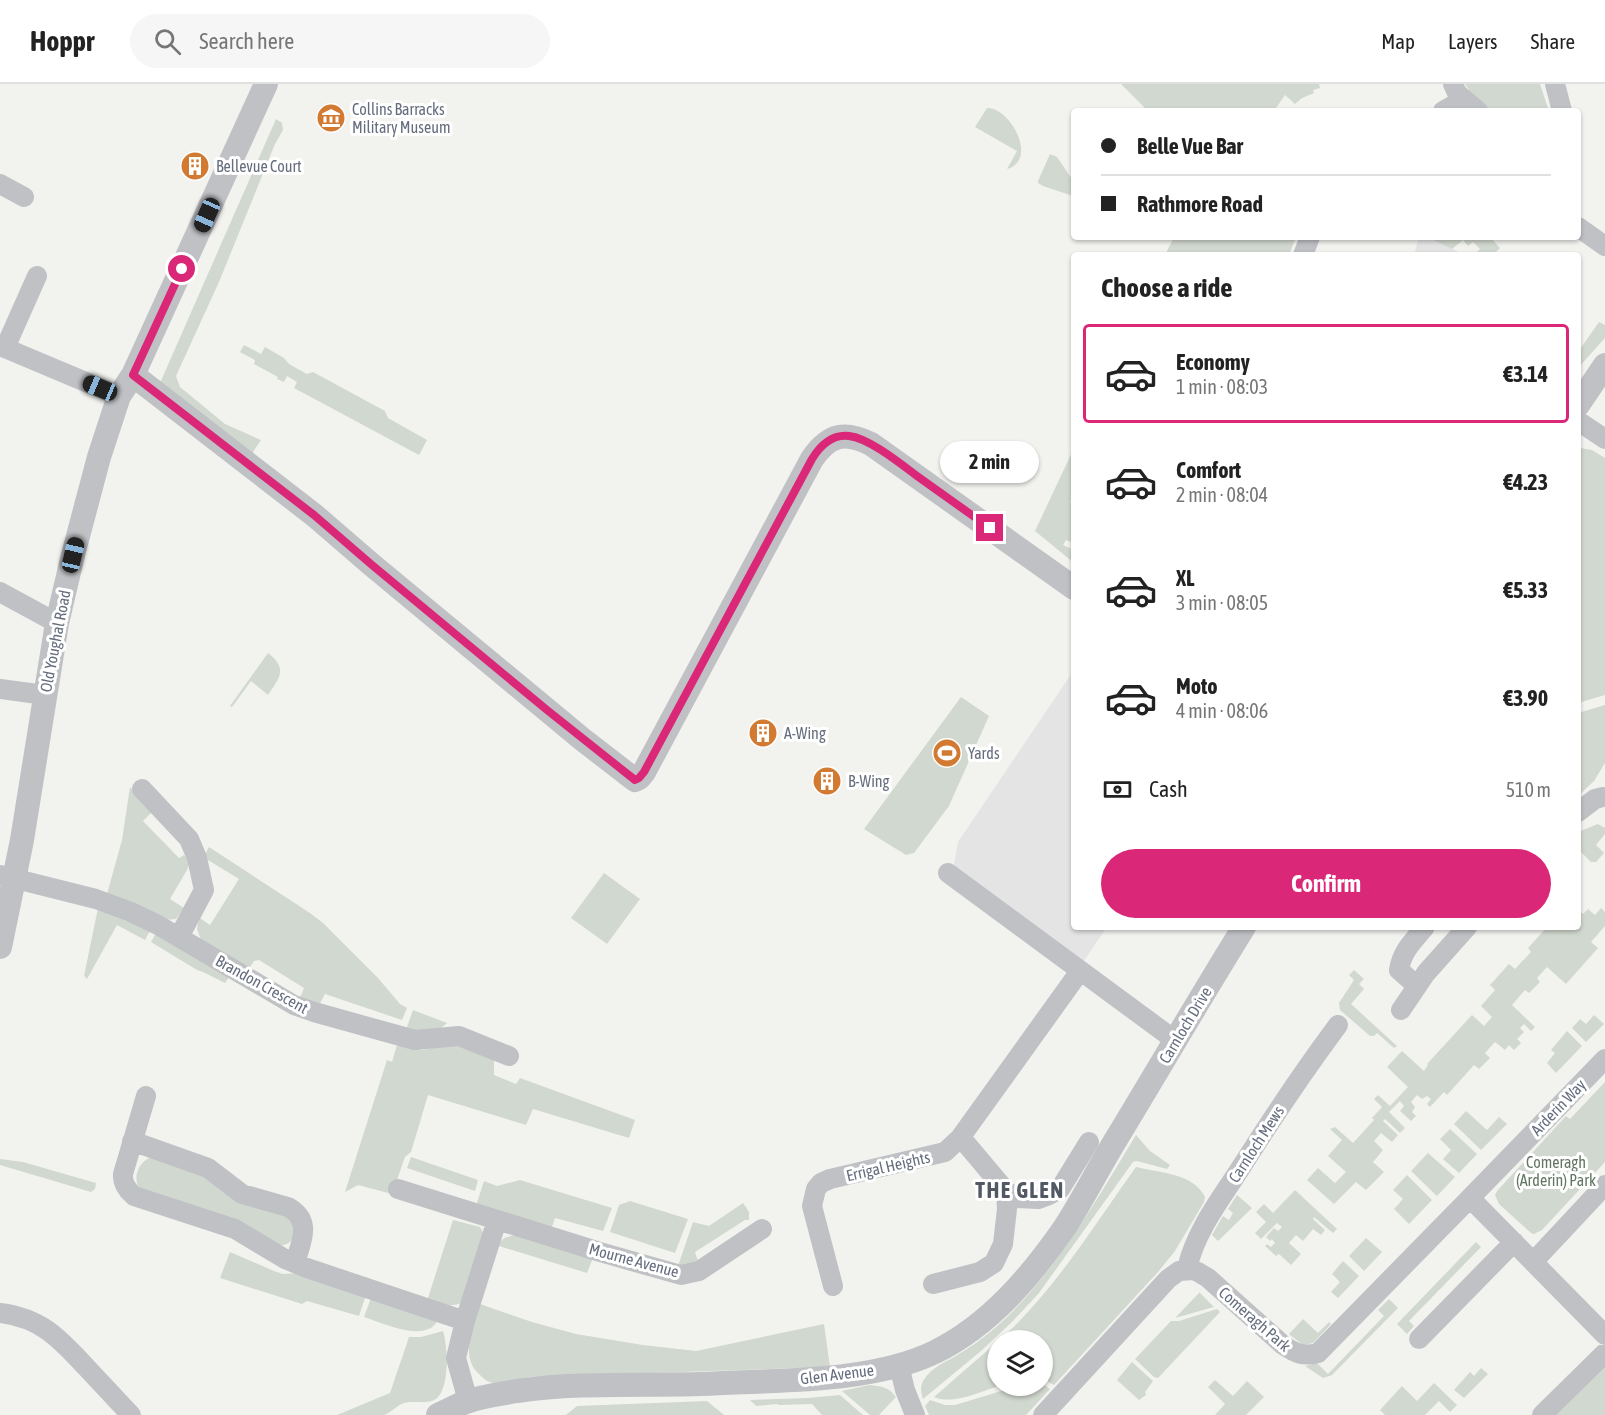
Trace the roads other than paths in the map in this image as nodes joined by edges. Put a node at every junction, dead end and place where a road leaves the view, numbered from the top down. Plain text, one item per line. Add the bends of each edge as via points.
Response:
1 (266, 84) edge
2 (1554, 84) edge
3 (1465, 98) edge
4 (1451, 108) edge
5 (1561, 108) edge
6 (0, 184) edge
7 (24, 197) dead end
8 (1581, 229) edge
9 (1605, 246) edge
10 (37, 276) dead end
11 (2, 347) edge
12 (1605, 365) edge
13 (133, 375) junction
14 (119, 396) junction
15 (1581, 401) edge
16 (1581, 423) edge
17 (1605, 439) edge
18 (1071, 586) edge
19 (0, 592) edge
20 (57, 623) junction
21 (0, 689) edge
22 (45, 695) junction
23 (142, 789) dead end
24 (1604, 796) edge
25 (1581, 810) edge
26 (948, 873) dead end
27 (7, 877) edge
28 (1242, 930) edge
29 (1422, 930) edge
30 (1464, 930) edge
31 (179, 937) junction
32 (0, 947) edge
33 (1080, 971) junction
34 (1417, 986) junction
35 (1401, 1010) dead end
36 (1338, 1025) dead end
37 (1176, 1041) junction
38 (509, 1056) dead end
39 (1605, 1059) edge
40 (146, 1096) dead end
41 (1127, 1122) joint
42 (960, 1138) junction
43 (132, 1142) junction
44 (1089, 1142) dead end
45 (1605, 1185) edge
46 (398, 1189) dead end
47 (1006, 1191) junction
48 (1470, 1198) junction
49 (498, 1220) junction
50 (762, 1229) dead end
51 (1514, 1242) junction
52 (1534, 1261) junction
53 (295, 1263) junction
54 (1187, 1269) junction
55 (933, 1284) dead end
56 (833, 1286) dead end
57 (0, 1314) edge
58 (465, 1321) junction
59 (1605, 1335) edge
60 (1419, 1339) dead end
61 (1605, 1353) edge
62 (899, 1365) junction
63 (468, 1401) junction
64 (131, 1415) edge
65 (438, 1415) edge
66 (915, 1415) edge
67 (1043, 1415) edge
68 (1542, 1415) edge

1 - 13 street, Old Youghal Road
2 - 5 street
3 - 4 street
6 - 7 street
8 - 9 street
10 - 11 street
11 - 14 street
12 - 15 street
13 - 14 street, Old Youghal Road
13 - 18 street via 314,515 635,780 644,772 812,459 819,448 839,436 871,444
14 - 20 street, Old Youghal Road via 84,510
16 - 17 street
19 - 20 street
20 - 22 street, Old Youghal Road
21 - 22 street
22 - 27 street, Old Youghal Road via 22,840
23 - 31 street via 189,838 198,858 204,890
24 - 25 street
26 - 33 street
27 - 31 street, Brandon Crescent via 96,899
27 - 32 street, Old Youghal Road
28 - 37 street, Carnloch Drive
29 - 34 street via 1404,951 1399,970
30 - 34 street
31 - 38 street, Brandon Crescent via 294,1005 416,1040 459,1036
33 - 37 street
33 - 42 street, Errigal Heights
34 - 35 street
36 - 54 street, Carnloch Mews via 1222,1197 1196,1240
37 - 41 street, Carnloch Drive
39 - 48 street, Arderin Way
40 - 43 street
41 - 62 street, Glen Avenue via 1065,1225 1011,1295 950,1344
42 - 47 street
42 - 56 street, Errigal Heights via 945,1152 821,1183 812,1206
43 - 53 street via 208,1167 242,1194 294,1211 304,1229
43 - 53 street via 122,1180 134,1196 235,1229
44 - 47 street via 1060,1189 1038,1199 1017,1198
45 - 52 street
46 - 49 street, Mourne Avenue
47 - 55 street via 1005,1235 994,1263 980,1272
48 - 51 street
48 - 54 street, Comeragh Park via 1322,1350 1311,1355 1299,1355 1283,1345 1208,1278
49 - 50 street, Mourne Avenue via 681,1275 699,1271
49 - 58 street
51 - 52 street
51 - 60 street
52 - 59 street
53 - 58 street
54 - 67 street via 1168,1279
57 - 64 street via 27,1319 58,1337
58 - 63 street via 456,1358
61 - 68 street
62 - 63 street, Glen Avenue via 825,1378 537,1388
62 - 66 street
63 - 65 street, Glen Avenue

